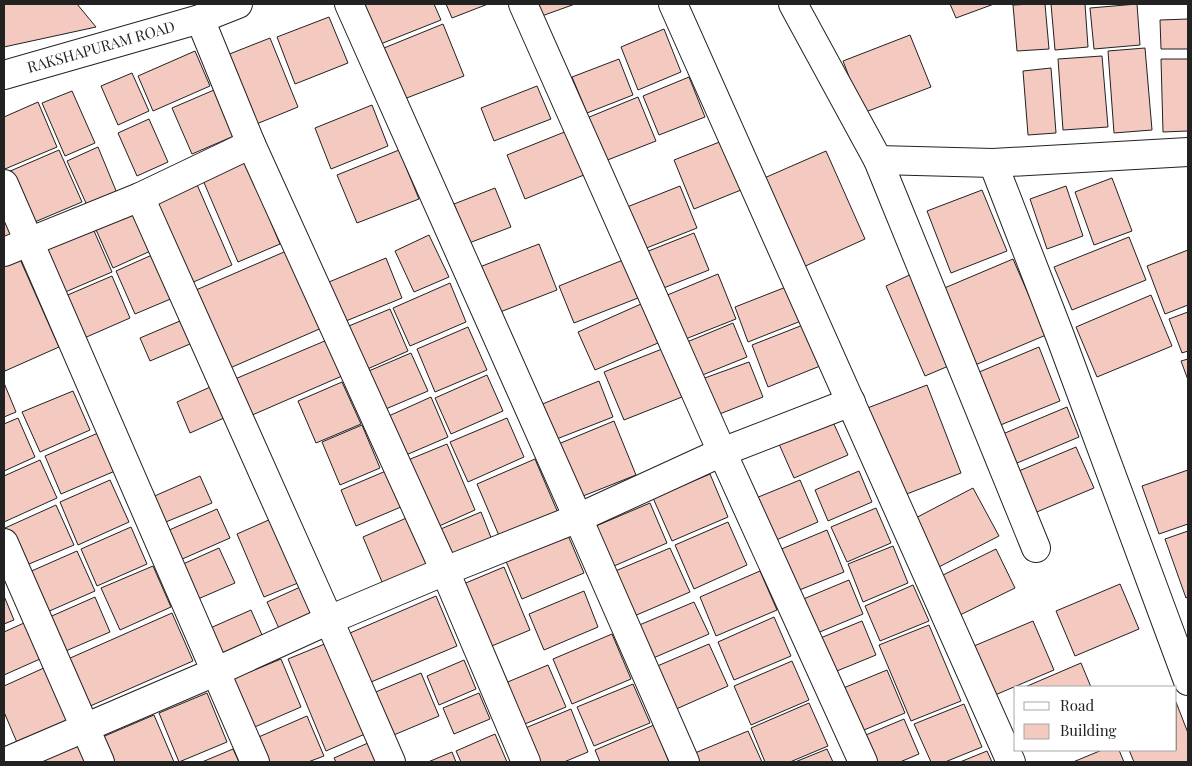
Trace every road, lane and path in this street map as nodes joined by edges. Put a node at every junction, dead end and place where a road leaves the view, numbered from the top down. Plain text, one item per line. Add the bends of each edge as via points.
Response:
1 (234, 4) edge
2 (349, 4) edge
3 (523, 4) edge
4 (673, 4) edge
5 (793, 4) edge
6 (200, 19) junction
7 (4, 75) edge
8 (251, 144) junction
9 (1188, 152) edge
10 (878, 160) junction
11 (993, 164) junction
12 (4, 184) edge
13 (140, 197) junction
14 (29, 242) junction
15 (4, 252) edge
16 (851, 402) junction
17 (722, 452) junction
18 (578, 518) junction
19 (4, 543) edge
20 (1036, 548) dead end
21 (445, 571) junction
22 (329, 620) junction
23 (215, 672) junction
24 (1188, 681) edge
25 (85, 728) junction
26 (9, 756) edge
27 (100, 762) edge
28 (255, 762) edge
29 (392, 762) edge
30 (526, 762) edge
31 (685, 762) edge
32 (863, 762) edge
33 (1011, 762) edge

1 - 6 street, RAKSHAPURAM ROAD
2 - 18 street
3 - 17 street
4 - 16 street
5 - 10 street
6 - 7 street, RAKSHAPURAM ROAD
6 - 8 street
8 - 13 street
8 - 21 street
9 - 11 street
10 - 11 street
10 - 20 street
11 - 24 street
12 - 14 street
13 - 14 street
13 - 22 street
14 - 15 street
14 - 23 street
16 - 17 street
16 - 33 street
17 - 18 street
17 - 32 street
18 - 21 street
18 - 31 street
19 - 25 street
21 - 22 street
21 - 30 street
22 - 23 street
22 - 29 street
23 - 25 street
23 - 28 street
25 - 26 street
25 - 27 street

